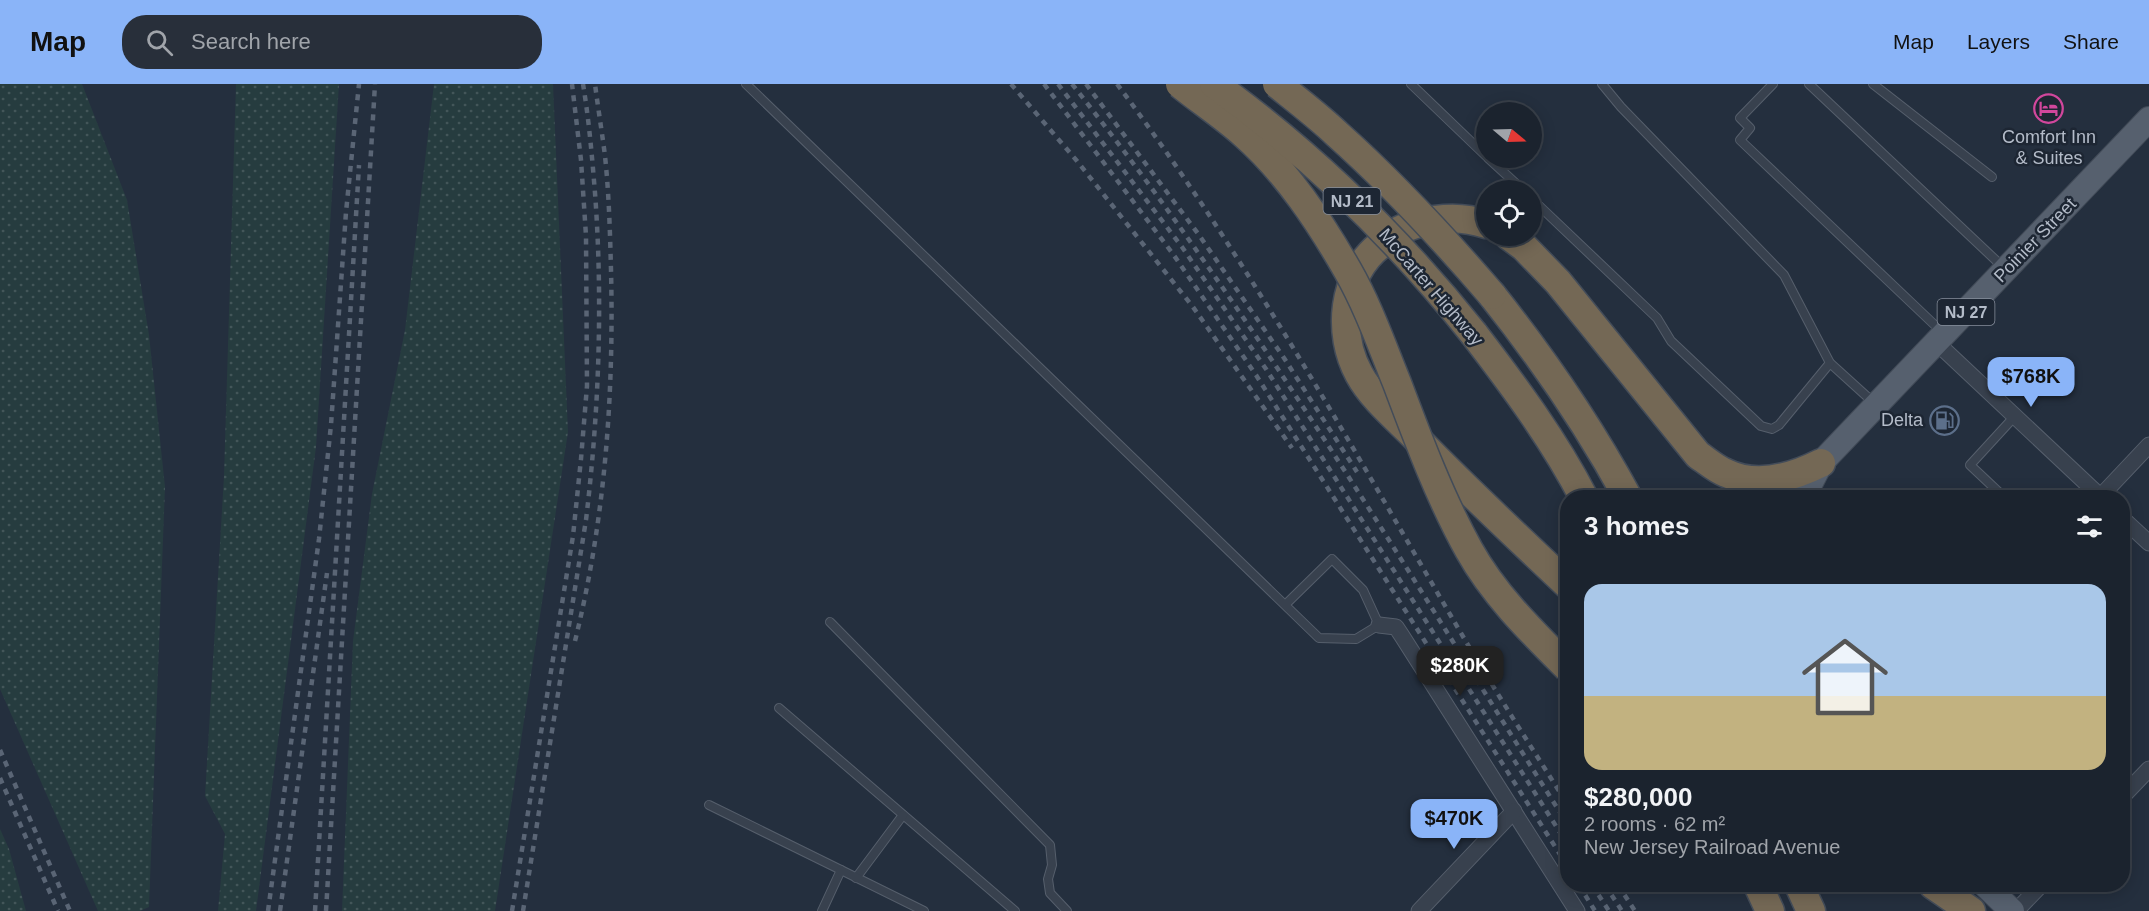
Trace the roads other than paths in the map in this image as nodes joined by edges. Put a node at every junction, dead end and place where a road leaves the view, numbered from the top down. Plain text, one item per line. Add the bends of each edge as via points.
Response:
1 (746, 84) edge
2 (1180, 84) edge
3 (1214, 84) edge
4 (1277, 84) edge
5 (1411, 84) edge
6 (1602, 84) edge
7 (1773, 84) edge
8 (1809, 84) edge
9 (1873, 84) edge
10 (2149, 119) edge
11 (1476, 146) edge
12 (1499, 168) edge
13 (1992, 177) dead end
14 (1511, 180) edge
15 (1542, 209) edge
16 (1476, 221) edge
17 (1523, 246) edge
18 (2006, 270) junction
19 (1941, 339) junction
20 (1830, 363) junction
21 (1876, 405) junction
22 (2015, 416) junction
23 (2149, 445) edge
24 (1605, 455) junction
25 (1698, 455) junction
26 (1821, 464) junction
27 (1579, 490) edge
28 (1624, 490) edge
29 (1638, 490) edge
30 (1722, 490) edge
31 (1807, 490) edge
32 (1997, 490) edge
33 (2092, 490) edge
34 (2107, 490) edge
35 (2130, 525) edge
36 (2149, 543) edge
37 (1560, 577) edge
38 (1286, 605) junction
39 (830, 622) dead end
40 (1379, 625) junction
41 (1560, 660) edge
42 (779, 708) dead end
43 (2149, 769) edge
44 (2130, 789) edge
45 (709, 805) dead end
46 (1514, 811) junction
47 (903, 815) junction
48 (841, 870) junction
49 (856, 878) junction
50 (1560, 884) edge
51 (1565, 892) edge
52 (1761, 892) edge
53 (1802, 892) edge
54 (1943, 892) edge
55 (1993, 892) edge
56 (2034, 892) edge
57 (822, 911) edge
58 (924, 911) edge
59 (1015, 911) edge
60 (1067, 911) edge
61 (1419, 911) edge
62 (1577, 911) edge
63 (1770, 911) edge
64 (1811, 911) edge
65 (1971, 911) edge
66 (2014, 911) edge

1 - 38 lane
2 - 41 highway, bridge via 1245,135 1288,181 1320,224 1376,330 1470,551 1509,606
3 - 27 highway, McCarter Highway / NJ 21, bridge via 1274,129 1371,219 1443,295 1524,400
4 - 24 highway, NJ 21, bridge via 1336,133 1448,243 1533,348
5 - 11 lane
6 - 20 lane via 1784,275
7 - 19 lane via 1740,118 1750,128 1740,140
8 - 18 lane
9 - 13 lane
10 - 18 main road, Poinier Street / NJ 27
12 - 14 lane
15 - 20 lane via 1657,318 1671,341 1761,426 1772,429 1779,425
16 - 37 highway via 1450,218 1424,222 1400,230 1376,248 1361,266 1349,291 1349,349 1360,376 1378,399
17 - 25 highway via 1558,282
18 - 19 main road, Poinier Street / NJ 27
19 - 21 main road, Poinier Street / NJ 27
19 - 22 street
20 - 21 lane
21 - 26 main road, Poinier Street / NJ 27
22 - 32 lane via 1970,465
22 - 33 street
23 - 34 street
24 - 28 highway, NJ 21
24 - 29 highway
25 - 26 highway via 1724,473 1751,480 1799,474
25 - 30 highway
26 - 31 main road, NJ 27
35 - 36 street
38 - 40 lane via 1319,638 1356,639
38 - 40 lane via 1332,559 1364,590
39 - 60 lane via 1050,845 1050,893
40 - 46 street via 1395,627
42 - 47 lane
43 - 44 street
45 - 48 lane
46 - 50 street
46 - 61 street
47 - 49 lane
47 - 59 lane
48 - 49 lane
48 - 57 lane
49 - 58 lane
51 - 62 street
52 - 63 highway
53 - 64 highway
54 - 65 highway
55 - 66 main road
56 - 66 street

